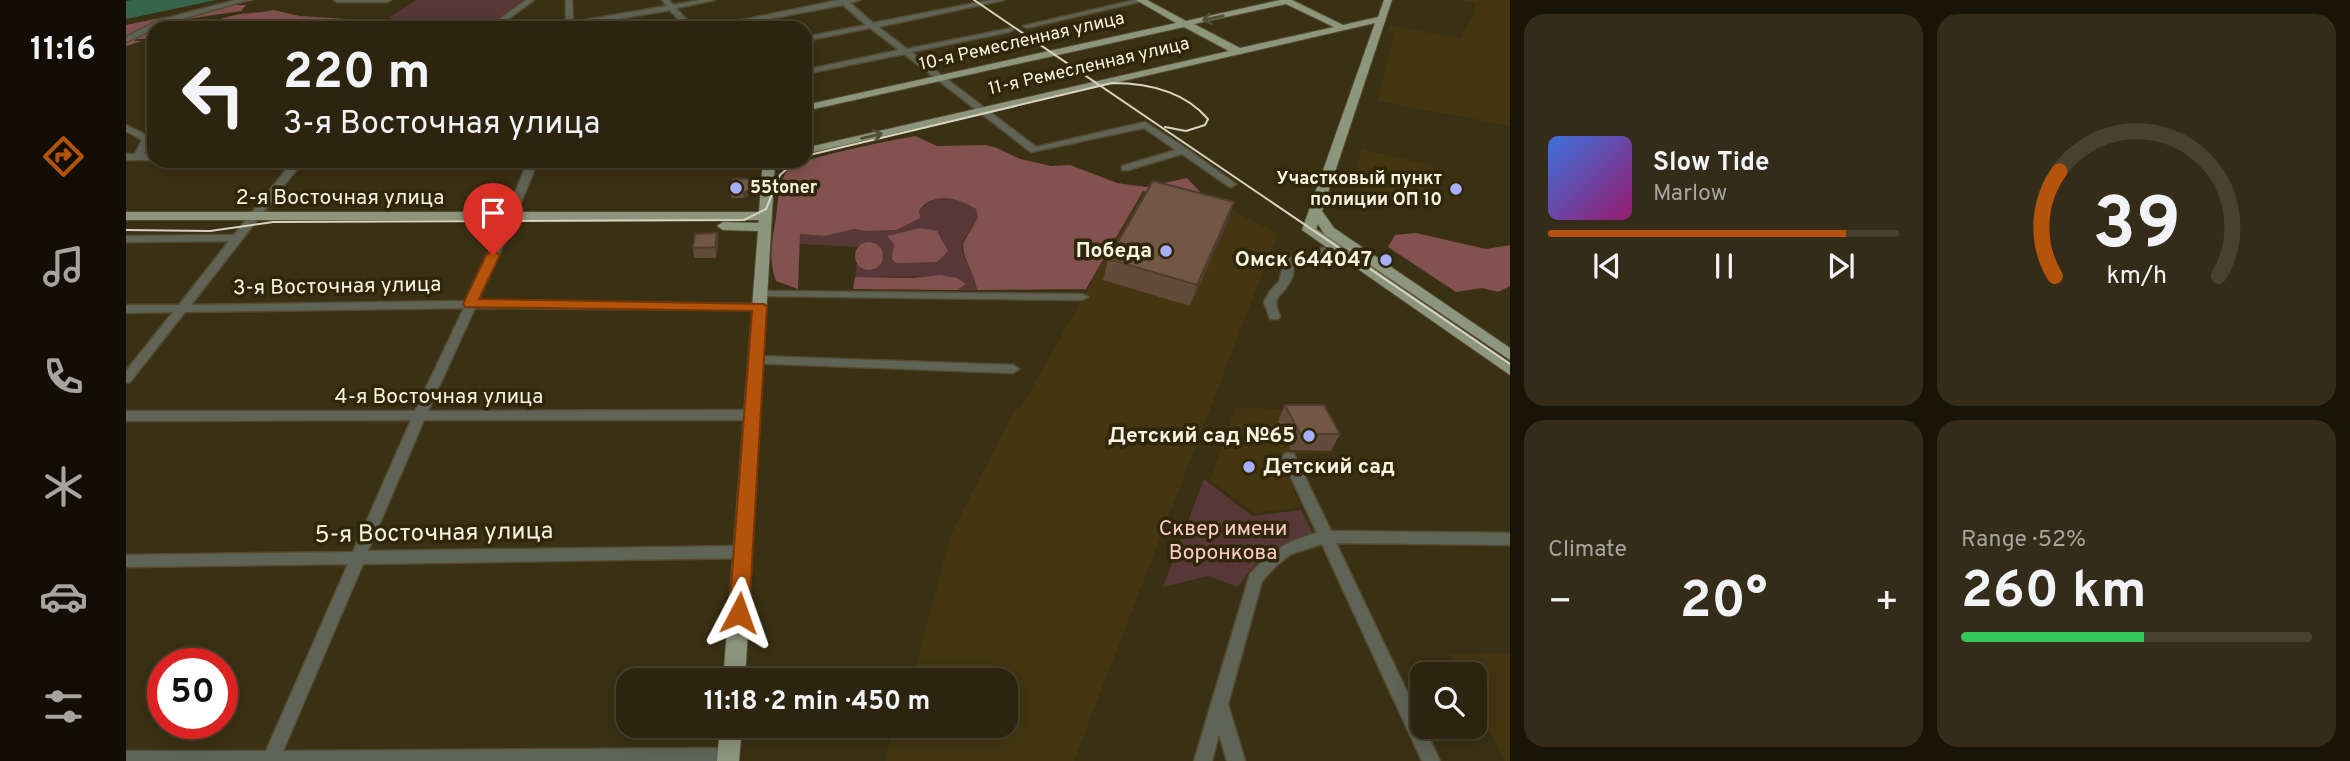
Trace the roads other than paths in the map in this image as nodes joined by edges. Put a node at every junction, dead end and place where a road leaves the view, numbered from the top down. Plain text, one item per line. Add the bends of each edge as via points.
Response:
1 (244, 0) edge
2 (337, 0) edge
3 (388, 0) edge
4 (531, 0) edge
5 (569, 0) edge
6 (665, 0) edge
7 (712, 0) edge
8 (857, 0) edge
9 (1001, 0) edge
10 (1142, 0) edge
11 (1388, 0) edge
12 (843, 1) edge
13 (1286, 1) edge
14 (672, 8) junction
15 (1381, 19) junction
16 (166, 21) edge
17 (501, 21) edge
18 (570, 21) edge
19 (602, 21) edge
20 (684, 21) edge
21 (743, 21) edge
22 (1186, 23) junction
23 (872, 26) junction
24 (1027, 26) dead end
25 (1339, 26) junction
26 (147, 30) edge
27 (1009, 30) dead end
28 (1325, 30) junction
29 (812, 38) edge
30 (126, 40) edge
31 (1371, 48) junction
32 (904, 51) junction
33 (1237, 51) junction
34 (812, 71) edge
35 (939, 78) junction
36 (812, 106) edge
37 (980, 111) junction
38 (1145, 125) joint
39 (126, 128) edge
40 (812, 149) edge
41 (1184, 151) junction
42 (126, 157) edge
43 (138, 157) junction
44 (147, 157) edge
45 (292, 168) edge
46 (530, 168) edge
47 (768, 168) edge
48 (1125, 168) dead end
49 (1231, 184) dead end
50 (1315, 211) junction
51 (126, 216) edge
52 (509, 221) junction
53 (764, 221) junction
54 (250, 222) junction
55 (126, 223) edge
56 (237, 238) junction
57 (126, 239) edge
58 (1337, 251) junction
59 (1082, 297) dead end
60 (760, 301) junction
61 (470, 304) junction
62 (126, 309) edge
63 (181, 309) junction
64 (1433, 310) junction
65 (1274, 316) dead end
66 (1510, 355) edge
67 (757, 360) junction
68 (1013, 369) dead end
69 (1510, 370) edge
70 (126, 379) edge
71 (753, 415) junction
72 (126, 416) edge
73 (419, 417) junction
74 (1289, 458) dead end
75 (1326, 537) junction
76 (1510, 539) edge
77 (743, 552) junction
78 (357, 557) junction
79 (126, 561) edge
80 (735, 668) edge
81 (1219, 704) junction
82 (730, 738) edge
83 (728, 759) edge
84 (126, 760) edge
85 (270, 760) edge
86 (1203, 761) edge
87 (1236, 761) edge
88 (1431, 761) edge

1 - 16 street
2 - 3 street
4 - 17 street
5 - 18 street
6 - 14 street
7 - 14 street
8 - 12 street
9 - 23 street
10 - 22 main road
10 - 24 street
11 - 15 main road
12 - 21 street
12 - 23 street
13 -> 22 main road, 10-я Ремесленная улица
13 - 25 main road
14 - 19 street
14 - 20 street
15 - 25 main road, 11-я Ремесленная улица
15 - 31 main road
22 - 33 main road
22 - 35 main road, 10-я Ремесленная улица
23 - 29 street
23 - 32 street
25 - 28 main road, 11-я Ремесленная улица
26 - 30 street
27 - 32 street
28 - 31 main road via 1358,32 1367,37
28 - 33 main road, 11-я Ремесленная улица
31 - 50 main road
32 - 34 street
32 - 35 street
33 - 37 main road, 11-я Ремесленная улица
35 - 36 main road, 10-я Ремесленная улица
35 - 37 street
37 - 38 street via 1034,150
40 -> 37 main road, 11-я Ремесленная улица
38 - 41 street
39 - 43 street via 147,139
41 - 48 street
41 - 49 street
42 - 43 street
43 - 44 street
45 - 54 street
46 - 52 street
47 - 53 main road
50 - 58 main road via 1309,230
50 - 64 main road via 1329,231
51 - 54 main road, 2-я Восточная улица
52 - 53 main road, 2-я Восточная улица
52 - 54 main road, 2-я Восточная улица
52 - 61 street
53 - 60 main road
54 - 55 main road, 2-я Восточная улица
54 - 56 street
56 - 57 street
56 - 63 street
58 - 64 main road
58 - 65 street via 1289,261 1286,280 1269,302
59 - 60 street, 3-я Восточная улица
60 - 61 street, 3-я Восточная улица
60 - 67 main road
61 - 63 street, 3-я Восточная улица
61 - 73 street
62 - 63 street, 3-я Восточная улица
63 - 70 street
64 - 66 main road
64 - 69 main road
67 - 68 street
67 - 71 main road
71 - 73 street, 4-я Восточная улица
71 - 77 main road
72 - 73 street, 4-я Восточная улица
73 - 78 street
74 - 75 street
75 - 76 street
75 - 81 street via 1276,554 1255,578
75 - 88 street
77 - 78 street, 5-я Восточная улица
77 - 80 main road
78 - 79 street, 5-я Восточная улица
78 - 85 street
81 - 86 street
81 - 87 street
82 - 83 main road
83 - 85 street
84 - 85 street

